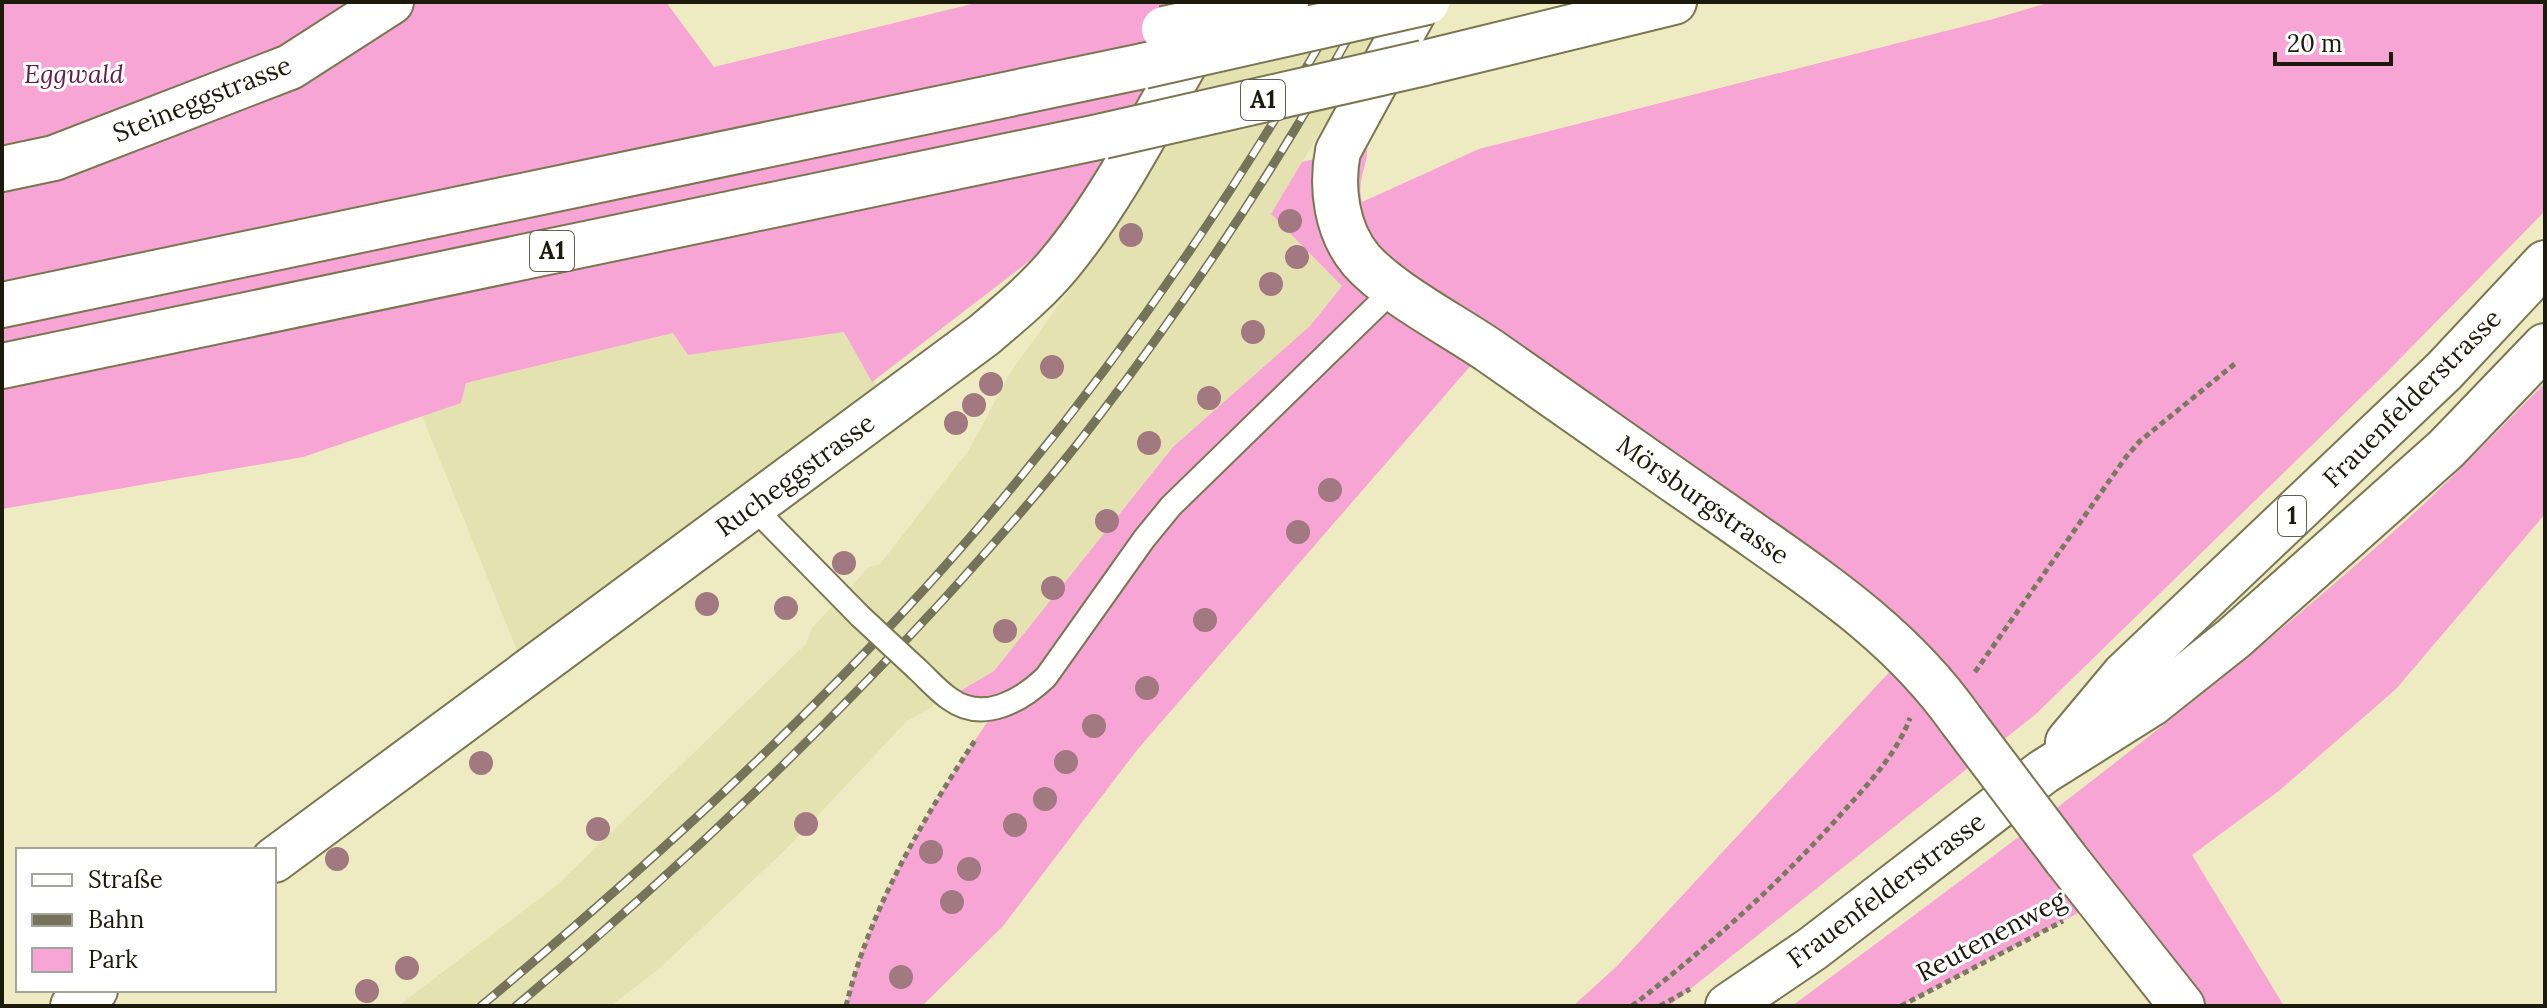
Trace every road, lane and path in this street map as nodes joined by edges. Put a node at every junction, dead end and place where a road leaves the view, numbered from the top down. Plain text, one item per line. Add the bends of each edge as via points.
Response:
1 (391, 2) edge
2 (1220, 2) edge
3 (1286, 2) edge
4 (1419, 2) edge
5 (1427, 2) edge
6 (1674, 2) edge
7 (1030, 91) junction
8 (2, 169) edge
9 (2545, 263) edge
10 (1395, 288) junction
11 (2, 305) edge
12 (2545, 346) edge
13 (2237, 362) dead end
14 (2, 366) edge
15 (752, 506) junction
16 (997, 708) junction
17 (1956, 712) junction
18 (1905, 732) dead end
19 (2043, 772) junction
20 (276, 859) edge
21 (2100, 902) junction
22 (92, 992) edge
23 (73, 1006) edge
24 (846, 1006) edge
25 (1632, 1006) edge
26 (1728, 1006) edge
27 (1901, 1006) edge
28 (2182, 1006) edge

1 - 8 main road, Steineggstrasse via 290,67 54,158
2 - 15 main road, Rucheggstrasse via 1093,220 1049,276 984,335
3 - 7 main road, bridge via 1164,29
4 - 10 main road, Mörsburgstrasse via 1346,132 1334,172 1334,193 1348,237 1359,257
5 - 7 main road, A1, bridge
6 - 14 main road, A1, bridge via 1103,136
7 - 11 main road, A1
9 - 19 main road, Frauenfelderstrasse / 1 via 2444,371 2124,675
10 - 16 lane via 1171,506 1046,677 1015,702
10 - 17 main road, Mörsburgstrasse via 1843,598 1907,653
12 - 19 main road, Frauenfelderstrasse / 1 via 2446,449 2234,638 2151,704
13 - 17 path via 2126,457
15 - 16 lane, bridge via 860,616 957,703
15 - 20 main road, Rucheggstrasse
16 - 24 path via 907,855 854,970
17 - 21 main road, Mörsburgstrasse, bridge
18 - 25 path via 1879,771 1804,854
19 - 26 main road, Frauenfelderstrasse / 1 via 1812,949
21 - 27 path, Reutenenweg
21 - 28 main road, Mörsburgstrasse
22 - 23 main road

